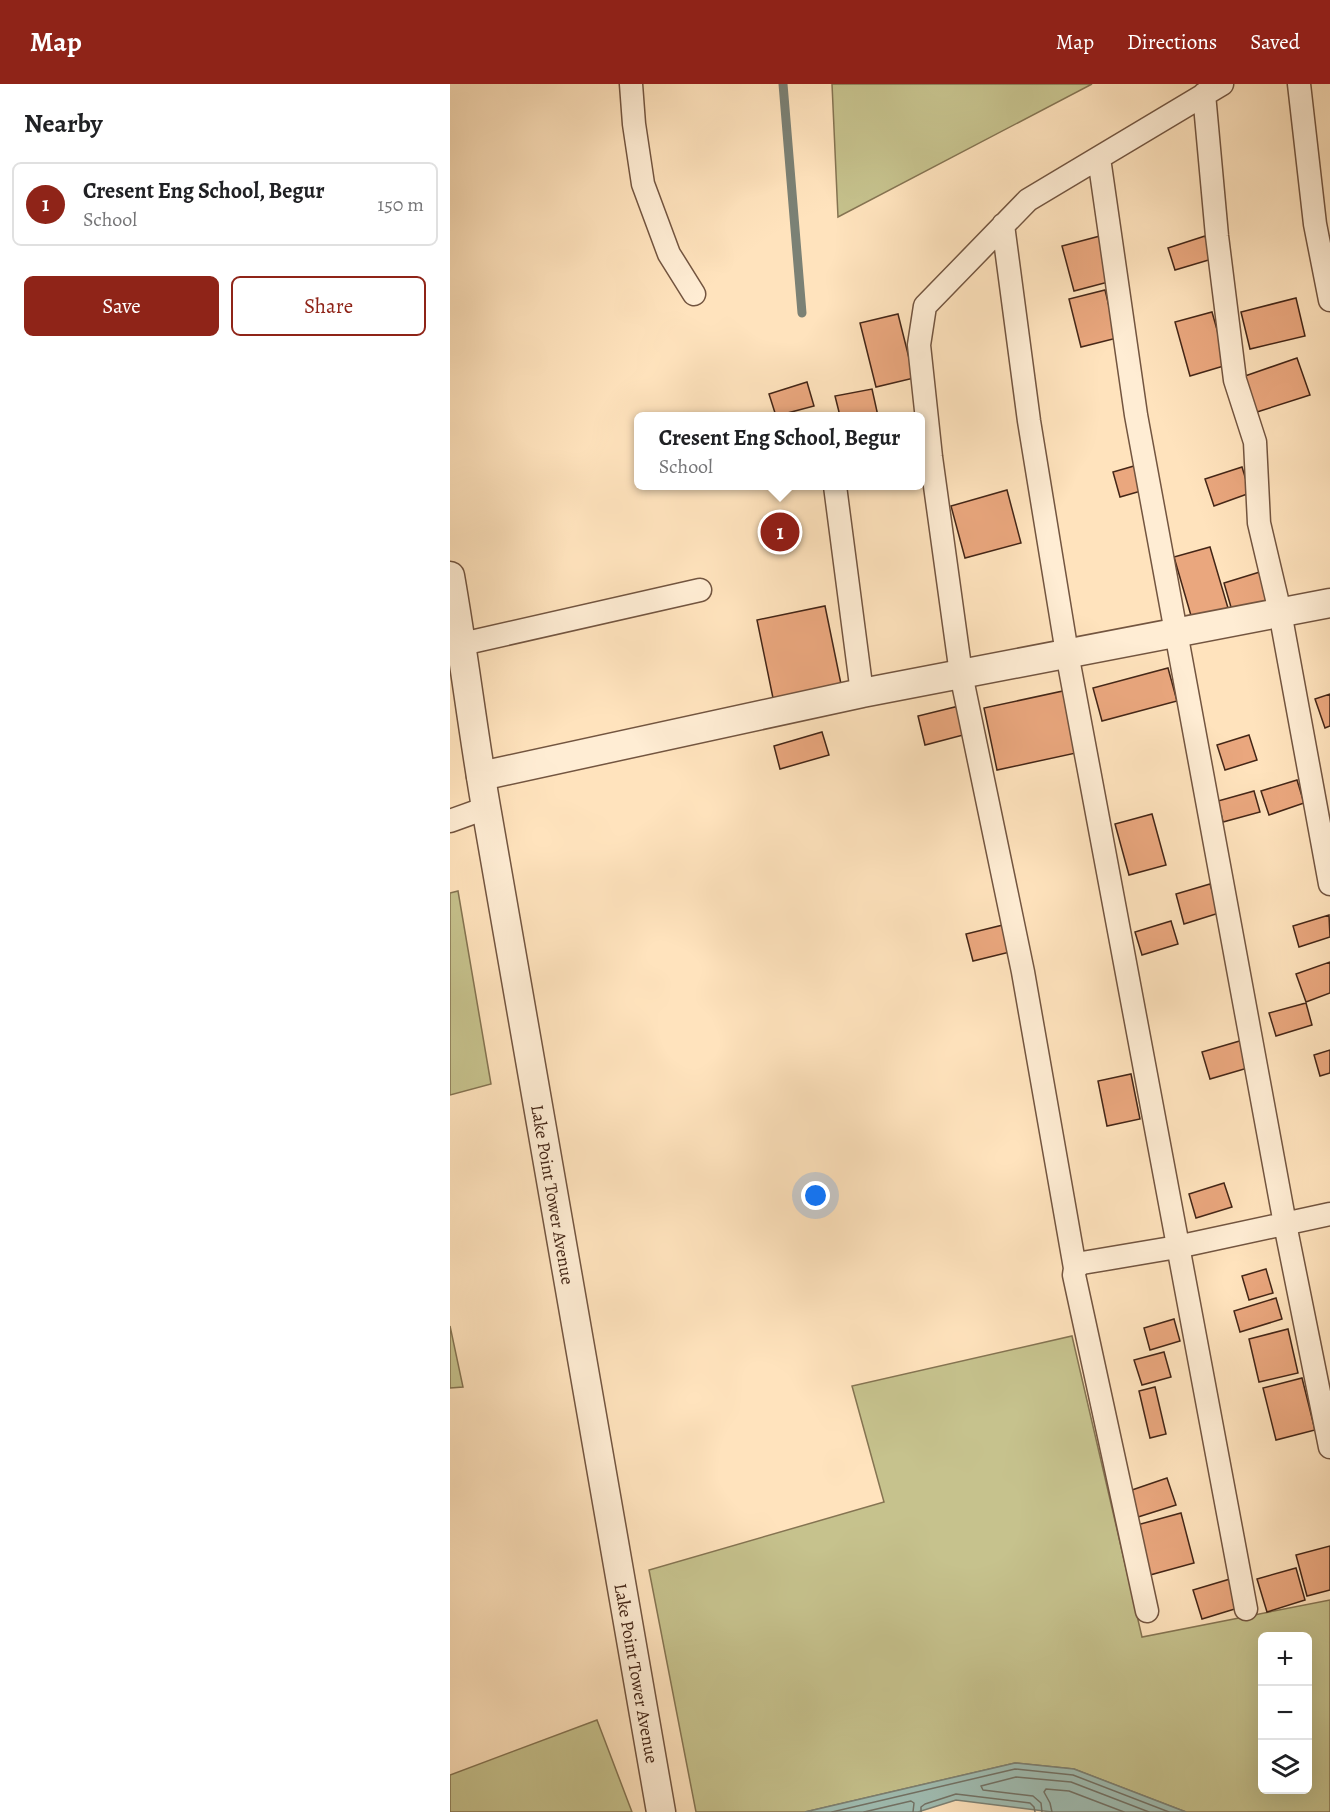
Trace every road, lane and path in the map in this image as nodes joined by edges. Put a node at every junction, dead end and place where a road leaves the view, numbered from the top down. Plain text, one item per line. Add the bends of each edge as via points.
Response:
1 (631, 84) edge
2 (1299, 84) edge
3 (1213, 89) edge
4 (1099, 158) junction
5 (1003, 225) junction
6 (693, 294) dead end
7 (1330, 300) edge
8 (836, 490) edge
9 (450, 576) edge
10 (700, 590) dead end
11 (1330, 603) edge
12 (1280, 612) junction
13 (1176, 633) junction
14 (462, 644) junction
15 (1066, 653) junction
16 (961, 674) junction
17 (458, 680) edge
18 (862, 693) junction
19 (481, 776) junction
20 (486, 808) junction
21 (450, 821) edge
22 (1330, 884) edge
23 (1330, 1214) edge
24 (1285, 1224) junction
25 (1177, 1247) junction
26 (1075, 1268) junction
27 (1330, 1447) edge
28 (1245, 1610) dead end
29 (1147, 1611) dead end
30 (661, 1812) edge

1 - 6 street via 643,184 669,254
2 - 7 street via 1316,224
3 - 4 street
3 - 12 street via 1217,236 1235,381 1255,442 1259,523
4 - 5 street via 1028,200
4 - 13 street via 1136,415
5 - 15 street
5 - 16 street via 925,306 919,345
8 - 18 street
9 - 14 street, Lake Point Tower Avenue
10 - 14 street
11 - 12 street
12 - 13 street
12 - 22 street
13 - 15 street
13 - 24 street
14 - 17 street, Lake Point Tower Avenue
15 - 16 street
15 - 25 street
16 - 18 street
16 - 26 street via 1023,972
17 - 19 street, Lake Point Tower Avenue
18 - 19 street
19 - 20 street, Lake Point Tower Avenue
20 - 21 street
20 - 30 street, Lake Point Tower Avenue
23 - 24 street
24 - 25 street
24 - 27 street
25 - 26 street via 1082,1263
25 - 28 street
26 - 29 street

